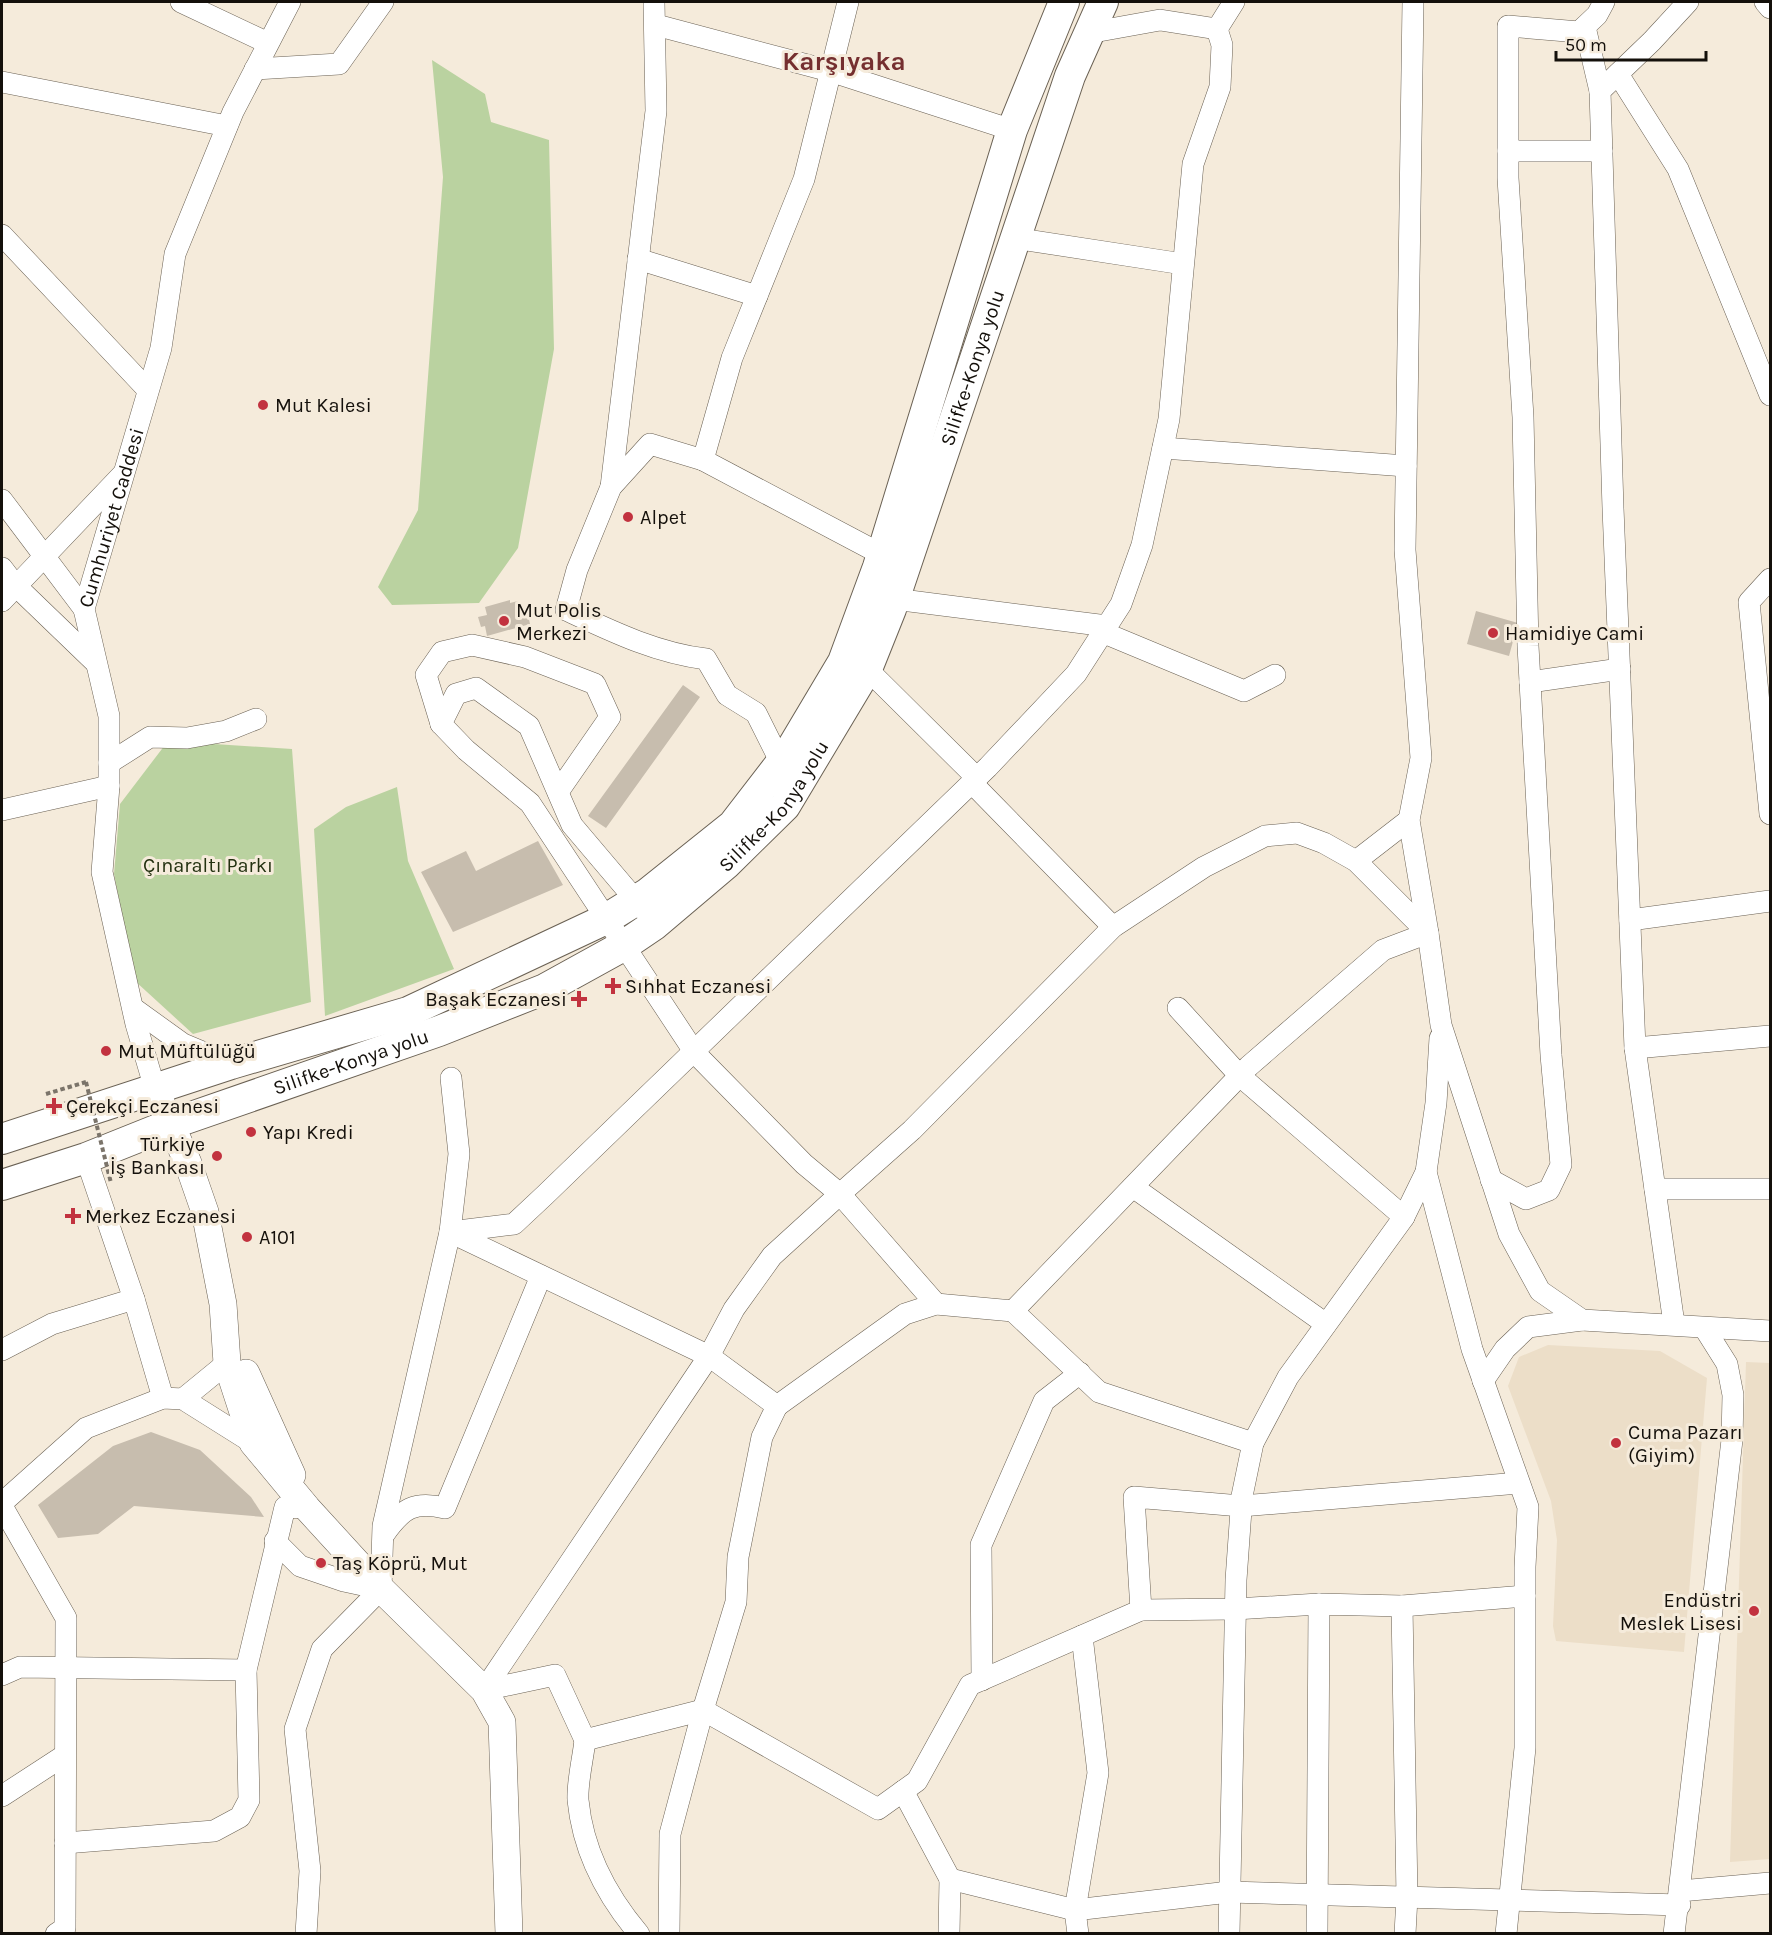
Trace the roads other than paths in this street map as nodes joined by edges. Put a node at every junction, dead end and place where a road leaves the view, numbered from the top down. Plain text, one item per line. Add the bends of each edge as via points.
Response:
1 (181, 2) edge
2 (290, 2) edge
3 (383, 2) edge
4 (654, 2) edge
5 (849, 2) edge
6 (1064, 2) edge
7 (1103, 2) edge
8 (1234, 2) edge
9 (1413, 2) edge
10 (1604, 2) edge
11 (1688, 2) edge
12 (1766, 2) edge
13 (1770, 8) edge
14 (656, 25) junction
15 (1585, 27) junction
16 (1217, 29) junction
17 (1088, 33) junction
18 (268, 43) junction
19 (255, 69) junction
20 (830, 70) junction
21 (1618, 74) junction
22 (2, 82) edge
23 (1600, 91) junction
24 (227, 126) junction
25 (1012, 130) junction
26 (1602, 151) junction
27 (1508, 152) junction
28 (2, 235) edge
29 (1014, 238) junction
30 (638, 259) junction
31 (1183, 264) junction
32 (757, 296) junction
33 (148, 390) junction
34 (1770, 395) edge
35 (1163, 448) junction
36 (703, 460) junction
37 (1406, 466) junction
38 (125, 472) junction
39 (611, 488) junction
40 (2, 500) edge
41 (43, 555) junction
42 (893, 560) junction
43 (2, 568) edge
44 (1770, 579) edge
45 (8, 593) edge
46 (894, 599) junction
47 (84, 609) junction
48 (1105, 629) junction
49 (96, 663) junction
50 (867, 669) junction
51 (1620, 669) junction
52 (1275, 675) dead end
53 (1530, 682) junction
54 (256, 719) dead end
55 (441, 724) junction
56 (109, 762) junction
57 (781, 763) junction
58 (975, 780) junction
59 (109, 786) junction
60 (558, 792) junction
61 (2, 810) edge
62 (1770, 814) edge
63 (1409, 820) junction
64 (1356, 861) junction
65 (637, 899) junction
66 (1770, 901) edge
67 (606, 919) junction
68 (1630, 920) junction
69 (654, 925) junction
70 (1113, 927) junction
71 (1428, 933) junction
72 (622, 946) junction
73 (133, 1008) junction
74 (1178, 1008) dead end
75 (1441, 1025) junction
76 (1770, 1036) edge
77 (1635, 1048) junction
78 (695, 1053) junction
79 (231, 1064) junction
80 (1239, 1076) junction
81 (451, 1078) dead end
82 (154, 1089) junction
83 (171, 1124) junction
84 (2, 1139) edge
85 (86, 1158) junction
86 (1426, 1172) junction
87 (1491, 1180) junction
88 (2, 1185) edge
89 (1133, 1187) junction
90 (1655, 1189) junction
91 (1770, 1189) edge
92 (840, 1194) junction
93 (1404, 1217) junction
94 (450, 1232) junction
95 (541, 1276) junction
96 (134, 1299) junction
97 (223, 1304) junction
98 (936, 1304) junction
99 (1013, 1311) junction
100 (1582, 1320) junction
101 (1326, 1324) junction
102 (1674, 1324) junction
103 (1705, 1329) junction
104 (1770, 1331) edge
105 (2, 1350) edge
106 (709, 1356) junction
107 (227, 1363) junction
108 (1080, 1373) junction
109 (1483, 1381) junction
110 (173, 1399) junction
111 (777, 1406) junction
112 (253, 1443) junction
113 (1253, 1443) junction
114 (1519, 1483) junction
115 (2, 1505) edge
116 (1241, 1506) junction
117 (307, 1508) junction
118 (383, 1536) junction
119 (275, 1541) junction
120 (351, 1572) junction
121 (381, 1589) junction
122 (1525, 1596) junction
123 (1319, 1604) junction
124 (1402, 1606) junction
125 (1235, 1609) junction
126 (1141, 1610) junction
127 (1082, 1636) junction
128 (66, 1667) junction
129 (246, 1670) junction
130 (2, 1675) edge
131 (982, 1680) junction
132 (484, 1690) junction
133 (703, 1710) junction
134 (585, 1740) junction
135 (65, 1755) junction
136 (903, 1791) junction
137 (2, 1796) edge
138 (65, 1843) junction
139 (950, 1879) junction
140 (1770, 1883) edge
141 (1229, 1892) junction
142 (1317, 1894) junction
143 (1407, 1897) junction
144 (1680, 1898) junction
145 (1509, 1900) junction
146 (1075, 1910) junction
147 (62, 1932) edge
148 (306, 1934) edge
149 (509, 1934) edge
150 (639, 1934) edge
151 (669, 1934) edge
152 (949, 1934) edge
153 (1078, 1934) edge
154 (1229, 1934) edge
155 (1317, 1934) edge
156 (1405, 1934) edge
157 (1506, 1934) edge
158 (1674, 1934) edge

1 - 18 street
2 - 18 street, Cumhuriyet Caddesi
3 - 19 street via 339,64
4 - 14 street
5 - 20 street
6 - 25 highway, Silifke-Konya yolu
7 - 17 highway, Silifke-Konya yolu
8 - 16 street
9 - 37 street
10 - 15 street
11 - 21 street
12 - 13 street
14 - 20 street
14 - 30 street via 656,111
15 - 23 street
15 - 27 street via 1579,32 1508,26
16 - 17 street via 1160,20
16 - 31 street via 1222,45 1220,87 1193,164
17 - 29 highway, Silifke-Konya yolu
18 - 19 street, Cumhuriyet Caddesi
19 - 24 street, Cumhuriyet Caddesi
20 - 25 street
20 - 32 street via 804,179
21 - 23 street
21 - 34 street via 1678,169
22 - 24 street
23 - 26 street
24 - 33 street, Cumhuriyet Caddesi via 175,254 161,348
25 - 42 highway, Silifke-Konya yolu
26 - 27 street
26 - 51 street
27 - 53 street via 1523,417
28 - 33 street
29 - 31 street
29 - 42 highway, Silifke-Konya yolu
30 - 32 street
30 - 39 street
31 - 35 street
32 - 36 street via 732,358
33 - 38 street, Cumhuriyet Caddesi
35 - 37 street
35 - 48 street via 1142,545 1121,604
36 - 39 street via 650,444
36 - 42 street
37 - 63 street via 1405,550 1421,758
38 - 41 street
38 - 47 street, Cumhuriyet Caddesi
39 - 57 street via 577,570 566,610 623,636 682,656 706,659 727,695 756,713
40 - 41 street
41 - 45 street
41 - 47 street
42 - 46 highway, Silifke-Konya yolu
42 - 57 highway, Silifke-Konya yolu via 843,662
43 - 45 street
44 - 62 street via 1749,602
45 - 49 street
46 - 48 street
46 - 50 highway, Silifke-Konya yolu
47 - 49 street, Cumhuriyet Caddesi
48 - 52 street via 1244,690
48 - 58 street via 1076,674
49 - 56 street, Cumhuriyet Caddesi via 109,716
50 - 58 street
50 - 69 highway, Silifke-Konya yolu via 785,806 726,864
51 - 53 street
51 - 68 street
53 - 87 street via 1551,1055 1562,1165 1549,1190 1526,1199
54 - 56 street via 226,731 187,738 150,737
55 - 60 street via 456,694 476,688 530,726
55 - 60 street via 426,675 442,652 472,645 525,657 595,684 610,717
55 - 67 street via 530,804
56 - 59 street, Cumhuriyet Caddesi
57 - 65 highway, Silifke-Konya yolu via 733,825
58 - 70 street
58 - 78 street
59 - 61 street
59 - 73 street, Cumhuriyet Caddesi via 102,872
60 - 65 street via 572,825
63 - 64 street
63 - 71 street
64 - 70 street via 1297,833 1265,836 1204,867
64 - 71 street
65 - 67 highway, Silifke-Konya yolu
65 - 69 street
66 - 68 street
67 - 72 street
67 - 79 highway, Silifke-Konya yolu via 408,1012
68 - 77 street
69 - 72 highway, Silifke-Konya yolu
70 - 92 street via 912,1130
71 - 75 street
71 - 80 street via 1383,950
72 - 78 street
72 - 83 highway, Silifke-Konya yolu via 545,989 460,1023
73 - 79 street via 183,1044
73 - 82 street, Cumhuriyet Caddesi
74 - 80 street
75 - 86 street
75 - 87 street
76 - 77 street
77 - 90 street
78 - 92 street via 804,1164
78 - 94 street via 514,1224
79 - 82 highway, Silifke-Konya yolu
80 - 89 street
80 - 93 street
81 - 94 street via 459,1154
82 - 83 main road
82 - 84 highway, Silifke-Konya yolu
83 - 85 highway, Silifke-Konya yolu
83 - 97 main road via 205,1212
85 - 88 highway, Silifke-Konya yolu
85 - 96 street
86 - 93 street
86 - 109 street
87 - 100 street via 1509,1234 1540,1291
89 - 99 street
89 - 101 street
90 - 91 street
90 - 102 street
92 - 98 street
92 - 106 street via 772,1256 735,1309
93 - 101 street
94 - 95 street
94 - 118 street via 392,1478
95 - 106 street
95 - 118 street via 445,1508 426,1504 400,1512
96 - 105 street via 52,1324
96 - 110 street
97 - 107 main road
97 - 117 main road via 246,1374
98 - 99 street
98 - 111 street via 905,1314
99 - 108 street
100 - 102 street
100 - 109 street via 1528,1327 1505,1349
101 - 113 street via 1288,1377
102 - 103 street
103 - 104 street
103 - 144 street via 1727,1364 1733,1395 1732,1440
106 - 111 street
106 - 132 street
107 - 110 street
107 - 112 main road
108 - 113 street via 1099,1392
108 - 131 street via 1044,1401 981,1545
109 - 114 street
110 - 112 street
110 - 115 street via 86,1428
111 - 133 street via 762,1437 738,1557 736,1602
112 - 117 main road
113 - 116 street
114 - 116 street
114 - 122 street via 1528,1507
115 - 128 street via 66,1617
116 - 125 street
116 - 126 street via 1134,1497
117 - 119 street via 285,1507
117 - 120 main road
118 - 121 street
119 - 120 street via 300,1566
119 - 129 street
120 - 121 main road
121 - 132 main road
121 - 148 street via 322,1649 295,1729 310,1871
122 - 124 street
122 - 145 street via 1524,1748
123 - 124 street
123 - 125 street
123 - 142 street
124 - 143 street
125 - 126 street
125 - 141 street
126 - 127 street
127 - 131 street
127 - 146 street via 1098,1773
128 - 129 street
128 - 130 street via 20,1667
128 - 135 street
129 - 138 street via 249,1800 240,1817 214,1831
131 - 136 street via 970,1685 917,1780
132 - 134 street via 555,1675
132 - 149 main road via 502,1722
133 - 134 street
133 - 136 street via 878,1809
133 - 151 street via 670,1834
134 - 150 street via 578,1799 594,1867
135 - 137 street
135 - 138 street
136 - 139 street
138 - 147 street
139 - 146 street
139 - 152 street
140 - 144 street
141 - 142 street
141 - 146 street
141 - 154 street
142 - 143 street
142 - 155 street
143 - 145 street
143 - 156 street
144 - 145 street
144 - 158 street
145 - 157 street
146 - 153 street

